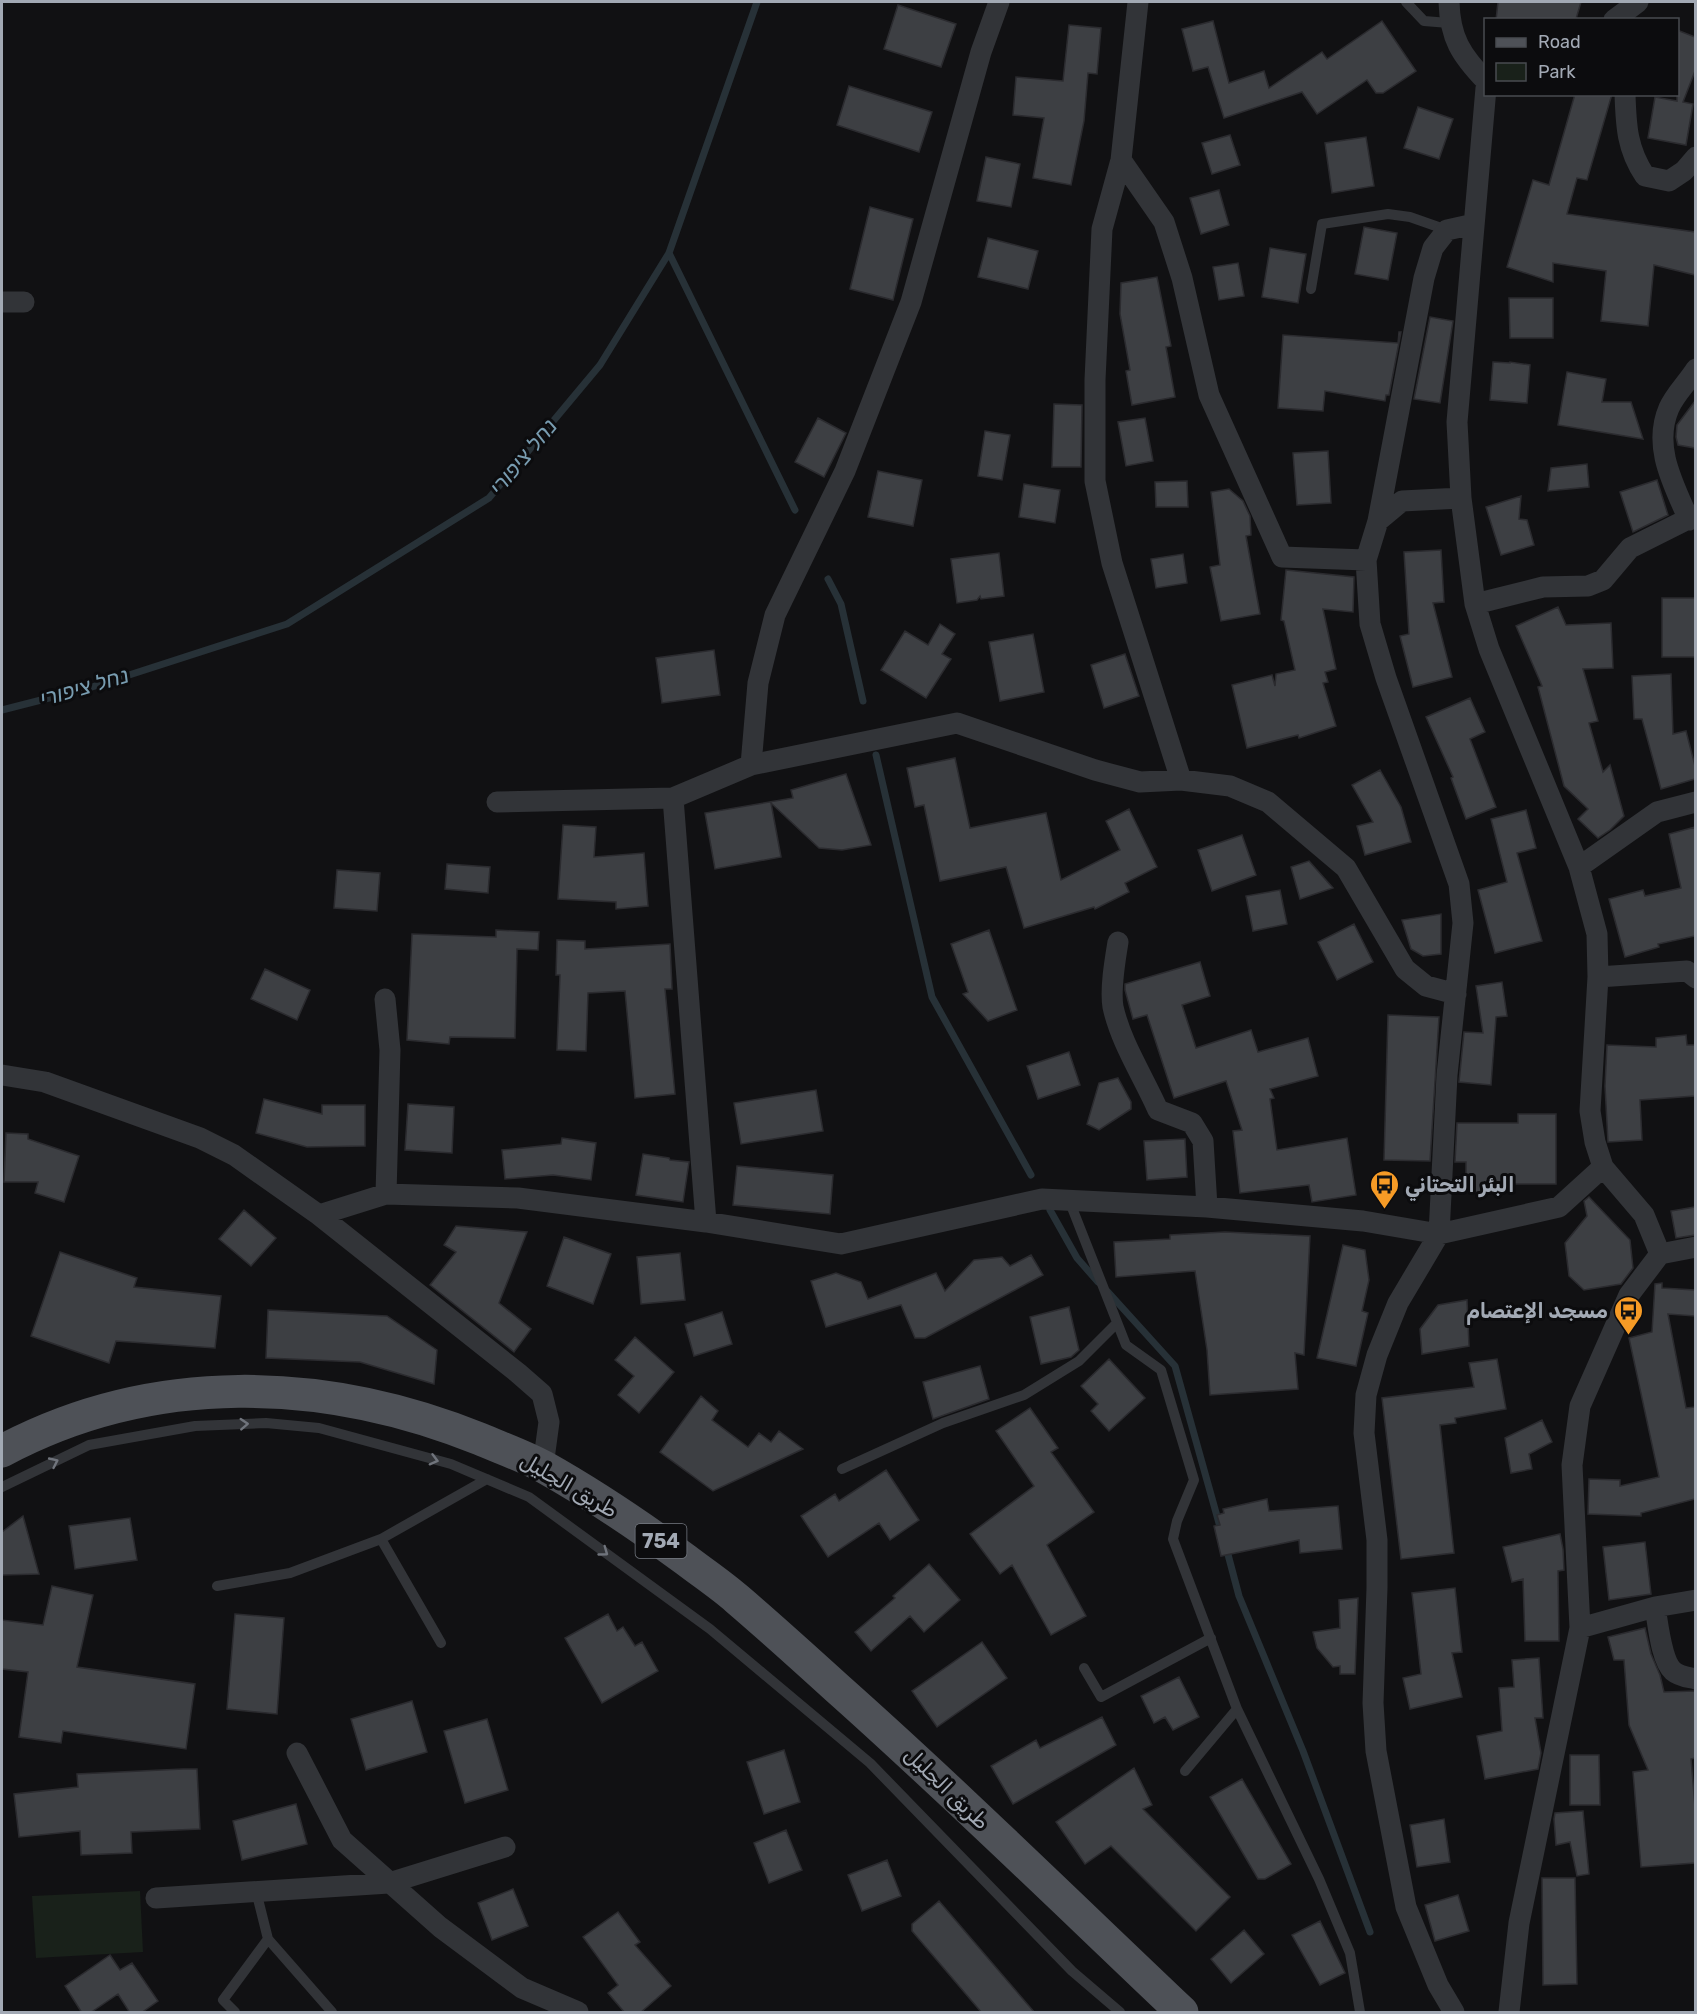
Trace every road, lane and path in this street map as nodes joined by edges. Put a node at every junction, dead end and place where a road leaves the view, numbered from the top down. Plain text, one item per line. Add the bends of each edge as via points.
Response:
1 (999, 2) edge
2 (1138, 2) edge
3 (1406, 2) edge
4 (1449, 2) edge
5 (1638, 2) edge
6 (1619, 18) edge
7 (1449, 23) junction
8 (1484, 80) edge
9 (1484, 96) edge
10 (1625, 96) edge
11 (1695, 157) edge
12 (1121, 160) junction
13 (1474, 224) junction
14 (1447, 230) junction
15 (1311, 289) dead end
16 (2, 302) edge
17 (24, 302) dead end
18 (1695, 369) edge
19 (1461, 498) junction
20 (1692, 518) edge
21 (1378, 521) junction
22 (1366, 560) junction
23 (1475, 604) junction
24 (751, 765) junction
25 (1181, 780) junction
26 (673, 798) junction
27 (497, 802) dead end
28 (1695, 802) edge
29 (1579, 867) junction
30 (1118, 942) dead end
31 (1598, 977) junction
32 (1695, 978) edge
33 (1456, 994) junction
34 (385, 999) dead end
35 (2, 1075) edge
36 (1603, 1167) junction
37 (386, 1194) junction
38 (1069, 1200) junction
39 (1207, 1207) junction
40 (319, 1215) junction
41 (706, 1222) junction
42 (1439, 1234) junction
43 (1695, 1247) edge
44 (1660, 1254) junction
45 (1117, 1323) junction
46 (2, 1451) edge
47 (543, 1466) junction
48 (842, 1469) dead end
49 (487, 1479) junction
50 (2, 1487) edge
51 (381, 1539) junction
52 (217, 1586) dead end
53 (1695, 1600) edge
54 (1655, 1607) junction
55 (1580, 1628) junction
56 (1211, 1638) junction
57 (441, 1643) dead end
58 (1084, 1668) dead end
59 (1695, 1679) edge
60 (1237, 1708) junction
61 (297, 1754) dead end
62 (1185, 1771) dead end
63 (505, 1848) dead end
64 (389, 1883) junction
65 (256, 1891) junction
66 (156, 1898) dead end
67 (268, 1939) junction
68 (235, 2013) edge
69 (332, 2013) edge
70 (578, 2013) edge
71 (1120, 2013) edge
72 (1182, 2013) edge
73 (1360, 2013) edge
74 (1454, 2013) edge
75 (1509, 2013) edge

1 - 24 street via 981,52 911,302 845,471 774,615 758,683
2 - 12 street
3 - 7 lane via 1424,21
4 - 7 street
5 - 6 street
7 - 8 street via 1456,44
9 - 13 street
10 - 11 street via 1627,131 1635,161 1645,176 1668,181 1684,171
12 - 22 street via 1164,222 1182,278 1209,395 1282,557
12 - 25 street via 1102,229 1095,481 1112,563
13 - 14 street
13 - 19 street via 1457,422
14 - 15 lane via 1388,213 1322,224
14 - 21 street via 1432,248 1424,278
16 - 17 street
18 - 20 street via 1670,407 1663,443 1668,472
19 - 21 street via 1402,501
19 - 23 street
20 - 23 street via 1630,548 1603,580 1588,586 1543,587
21 - 22 street
22 - 33 street via 1371,624 1386,678 1459,884 1463,923
23 - 29 street via 1489,649
24 - 25 street via 957,723 1128,779
24 - 26 street
25 - 33 street via 1230,786 1268,802 1346,868 1405,969 1426,986
26 - 27 street
26 - 41 street
28 - 29 street via 1657,812
29 - 31 street via 1597,934
30 - 39 street via 1113,1005 1124,1040 1158,1110 1192,1123 1203,1141
31 - 32 street via 1687,971
31 - 36 street via 1590,1111
33 - 42 street via 1447,1075
34 - 37 street via 390,1050
35 - 40 street via 45,1082 200,1138 234,1155
36 - 42 street via 1559,1207
36 - 44 street via 1644,1215
37 - 40 street
37 - 41 street via 518,1197
38 - 39 street
38 - 41 street via 1042,1199 841,1244
38 - 45 lane
39 - 42 street via 1363,1221
40 - 47 street via 542,1394 549,1422
42 - 74 street via 1398,1303 1377,1355 1366,1395 1364,1433 1377,1540 1372,1703 1376,1751 1406,1907 1438,1985
43 - 44 street
44 - 55 street via 1629,1295 1580,1406 1572,1465
45 - 48 lane via 1079,1361 1024,1395 943,1423
45 - 56 lane via 1126,1345 1161,1370 1194,1480 1173,1539
46 - 47 main road, طريق الجليل / 754 via 37,1432 137,1402 206,1391 265,1390 388,1409 454,1429
47 - 72 main road, طريق الجليل / 754 via 641,1527 734,1596 901,1745
50 -> 49 lane via 90,1445 195,1426 266,1423 319,1428 451,1464
49 - 51 lane
49 -> 71 lane via 530,1497 710,1629 870,1763 1072,1971
51 - 52 lane via 290,1573
51 - 57 lane
53 - 54 street
54 - 55 street
54 - 59 street via 1666,1660 1682,1676
55 - 75 street via 1519,1923
56 - 58 lane via 1101,1697
56 - 60 lane
60 - 62 lane
60 - 73 lane via 1350,1953
61 - 64 street via 342,1840
63 - 64 street
64 - 65 street
64 - 70 street via 522,1988
65 - 66 street
65 - 67 lane
67 - 68 lane via 223,2000
67 - 69 lane

